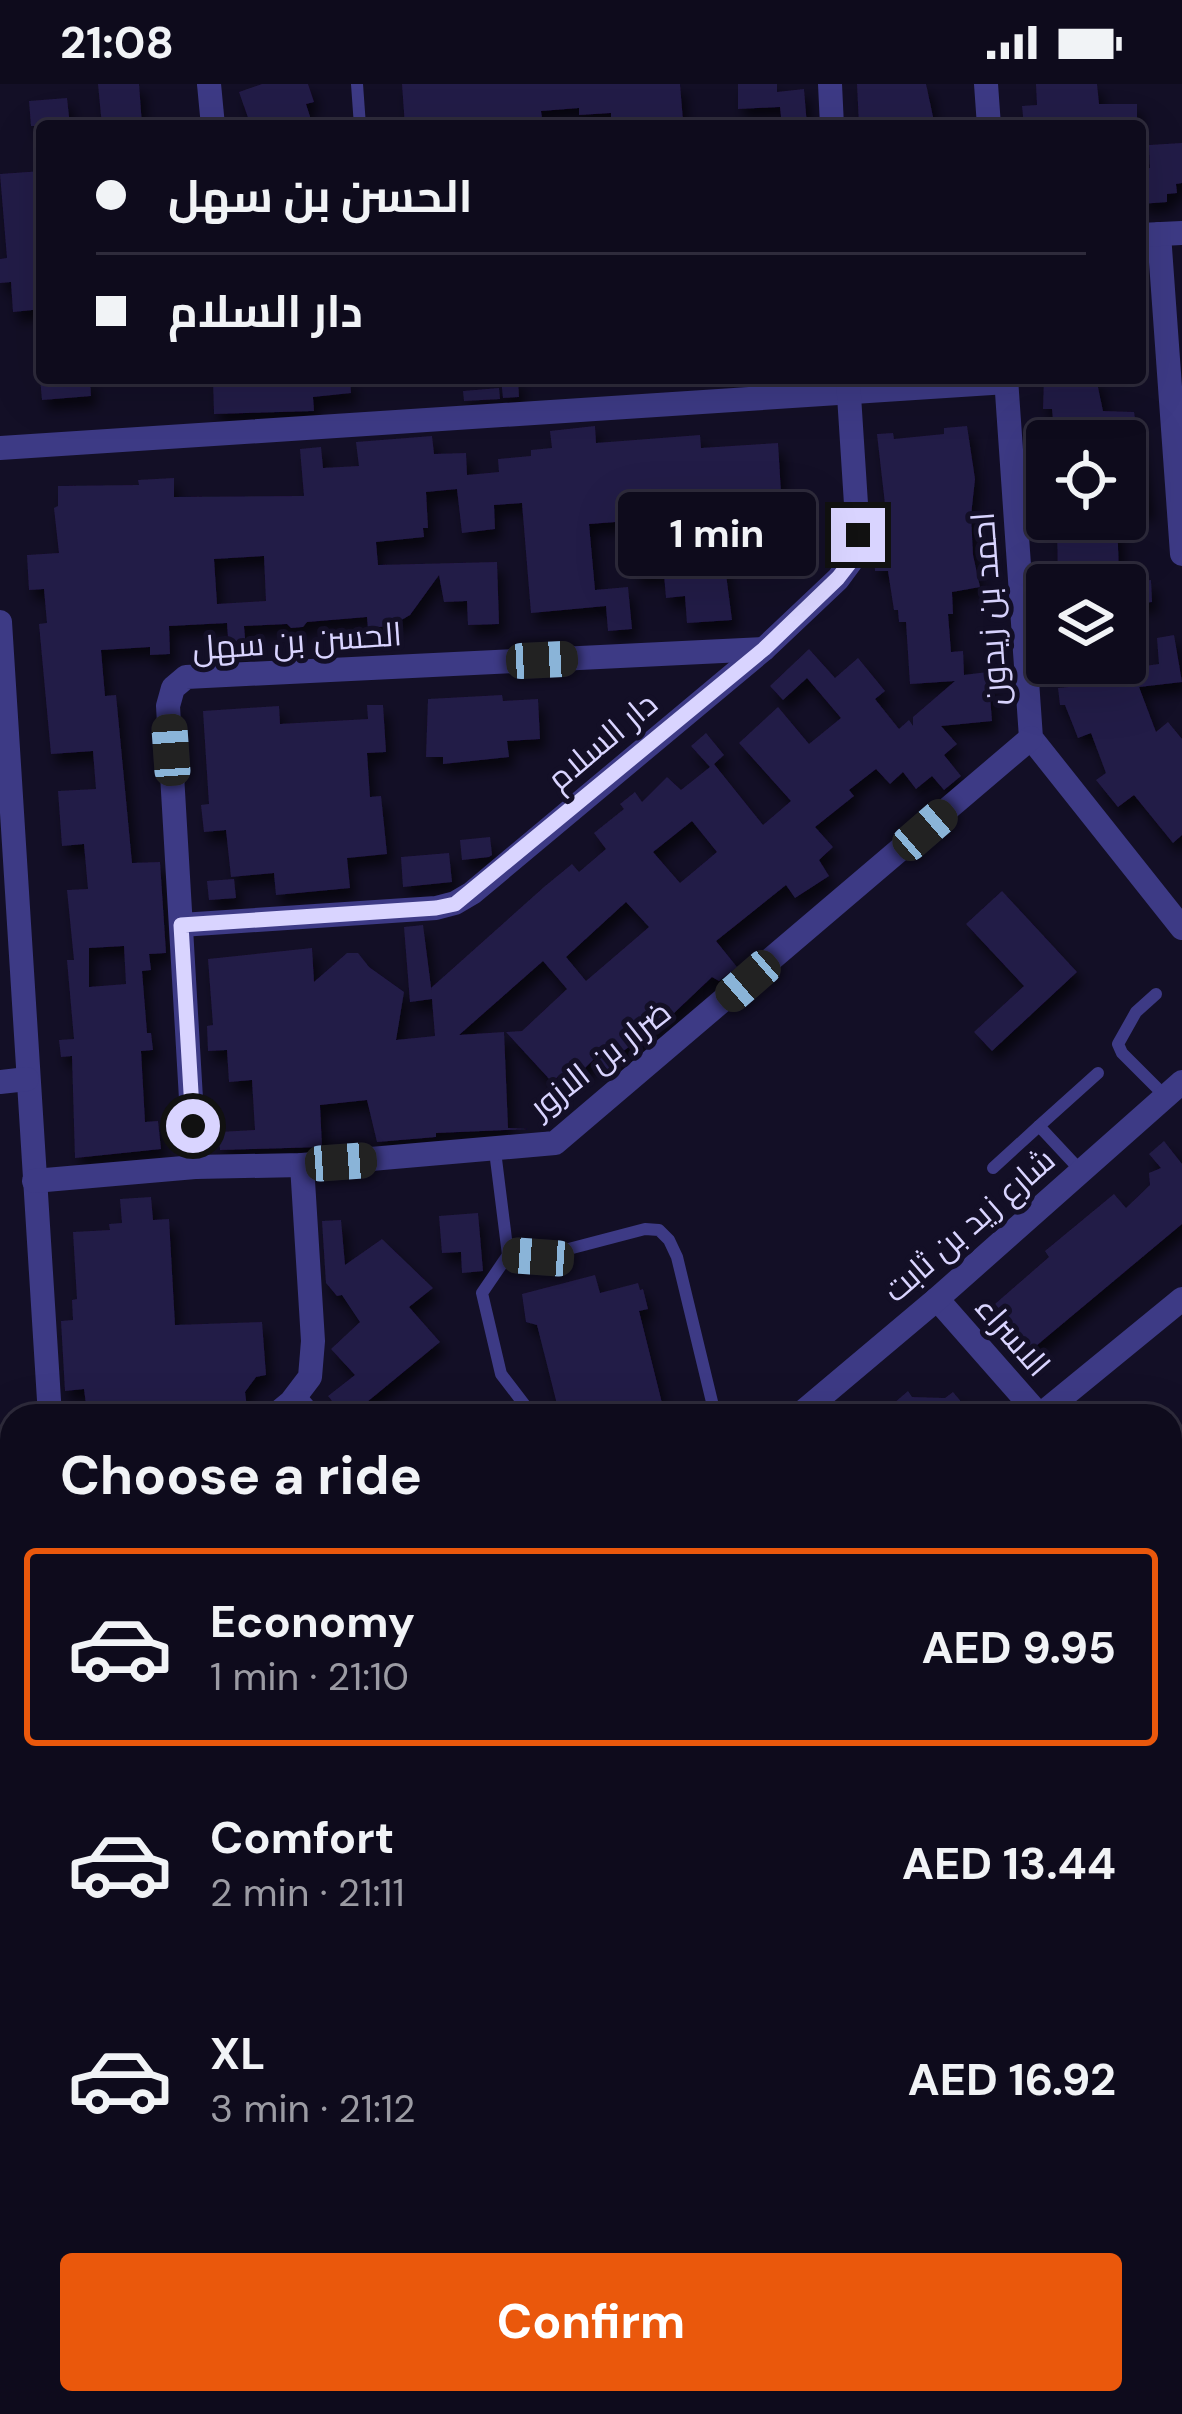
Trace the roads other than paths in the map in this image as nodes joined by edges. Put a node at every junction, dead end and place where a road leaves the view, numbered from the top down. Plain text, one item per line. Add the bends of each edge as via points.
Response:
1 (209, 84) edge
2 (357, 84) edge
3 (830, 84) edge
4 (986, 84) edge
5 (212, 120) edge
6 (360, 120) edge
7 (832, 120) edge
8 (989, 120) edge
9 (1160, 234) edge
10 (849, 384) edge
11 (1006, 384) edge
12 (0, 448) edge
13 (1181, 524) edge
14 (1182, 554) edge
15 (0, 622) edge
16 (764, 649) junction
17 (1031, 738) junction
18 (181, 925) junction
19 (1182, 928) edge
20 (1156, 994) dead end
21 (1098, 1072) dead end
22 (27, 1079) junction
23 (0, 1082) edge
24 (1174, 1089) edge
25 (1039, 1126) junction
26 (495, 1151) junction
27 (302, 1165) junction
28 (195, 1167) junction
29 (993, 1168) dead end
30 (1081, 1171) junction
31 (34, 1181) junction
32 (508, 1255) junction
33 (937, 1299) junction
34 (1182, 1299) edge
35 (298, 1393) junction
36 (49, 1404) edge
37 (287, 1404) edge
38 (308, 1404) edge
39 (524, 1404) edge
40 (713, 1404) edge
41 (812, 1404) edge
42 (1029, 1404) edge
43 (1054, 1404) edge

1 - 5 street
2 - 6 lane
3 - 7 street
4 - 8 street
9 - 13 street
10 - 12 street
10 - 16 street, دار السلام via 858,535 852,560
11 - 17 street, احمد بن زيدون
13 - 14 street
15 - 22 street
16 - 18 street, دار السلام via 455,904
16 - 18 street, الحسن بن سهل via 186,677 168,706
17 - 19 street, احمد بن زيدون
17 - 26 street, ضرار بن الازور via 570,1133 540,1147
18 - 28 street, الحسن بن سهل
20 - 24 lane via 1118,1045
21 - 25 lane
22 - 23 street
22 - 31 street
24 - 30 street, شارع زيد بن ثابت
25 - 29 lane
25 - 30 lane
26 - 27 street, ضرار بن الازور
26 - 32 lane
27 - 28 street, ضرار بن الازور
27 - 35 street via 314,1341 310,1377
28 - 31 street, ضرار بن الازور
30 - 33 street, شارع زيد بن ثابت
31 - 36 street
32 - 39 lane via 482,1293 501,1374
32 - 40 lane via 538,1257 659,1229 677,1257
33 - 41 street, شارع زيد بن ثابت
33 - 42 street, الاسراء
34 - 43 street
35 - 37 street
35 - 38 lane

